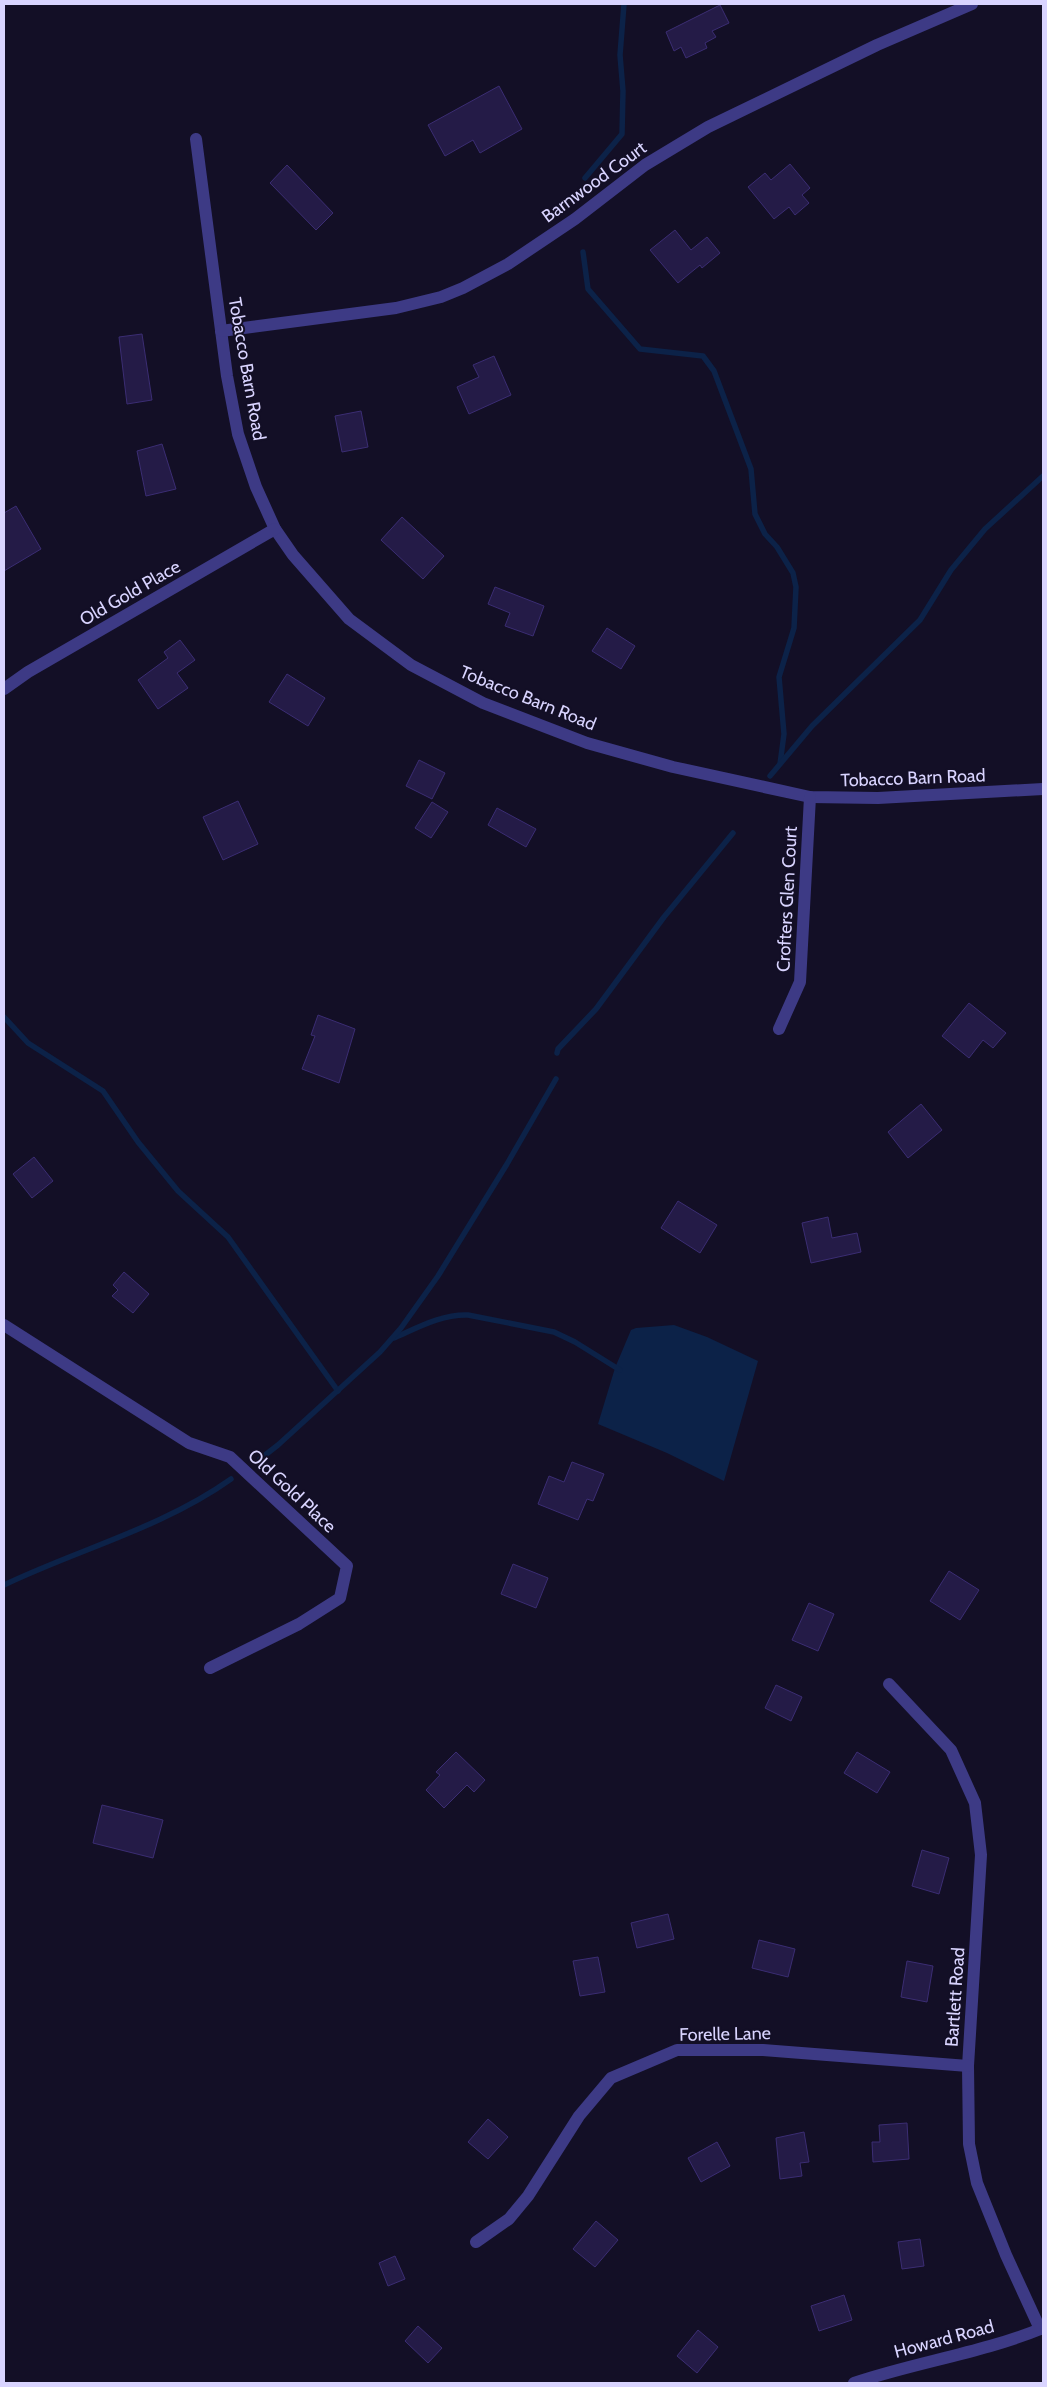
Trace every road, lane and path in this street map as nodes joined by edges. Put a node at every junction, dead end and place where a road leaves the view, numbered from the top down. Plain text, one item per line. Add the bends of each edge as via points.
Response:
1 (972, 4) edge
2 (196, 139) dead end
3 (221, 331) junction
4 (276, 529) junction
5 (4, 688) edge
6 (1043, 789) edge
7 (810, 797) junction
8 (779, 1029) dead end
9 (4, 1325) edge
10 (210, 1668) dead end
11 (889, 1684) dead end
12 (968, 2066) junction
13 (476, 2242) dead end
14 (1042, 2328) edge
15 (854, 2383) edge

1 - 3 street, Barnwood Court via 877,45 708,126 645,165 508,264 463,288 442,297 396,308
2 - 3 street, Tobacco Barn Road
3 - 4 street, Tobacco Barn Road via 238,434 256,486
4 - 5 street, Old Gold Place
4 - 7 street, Tobacco Barn Road via 293,554 349,619 411,665 483,702 587,743 673,767
6 - 7 street, Tobacco Barn Road via 878,798
7 - 8 street, Crofters Glen Court via 800,982
9 - 10 street, Old Gold Place via 189,1443 230,1457 347,1566 340,1598 299,1624
11 - 12 street, Bartlett Road via 951,1750 975,1803 981,1855
12 - 13 street, Forelle Lane via 763,2050 677,2050 611,2078 579,2116 528,2196 509,2219
12 - 14 street, Bartlett Road via 969,2144 977,2183 1006,2255
14 - 15 street, Howard Road via 975,2352 889,2371

